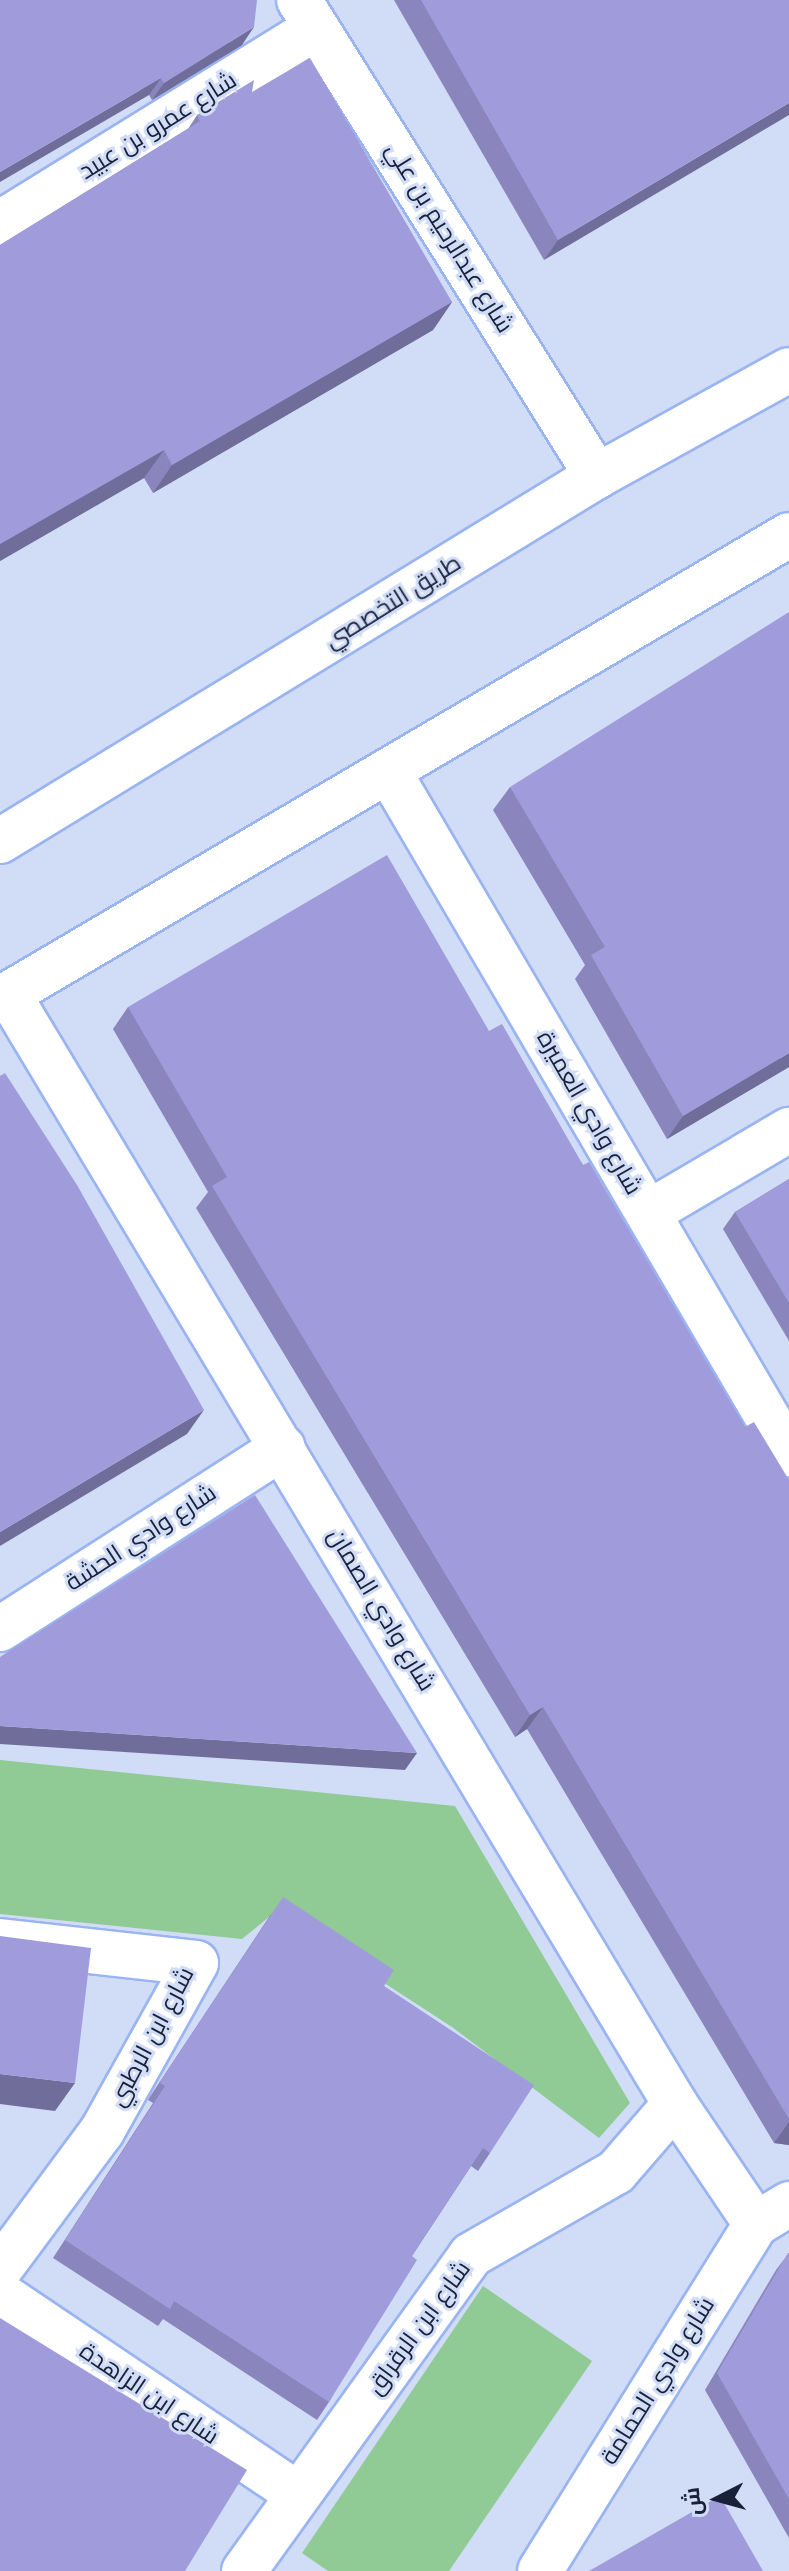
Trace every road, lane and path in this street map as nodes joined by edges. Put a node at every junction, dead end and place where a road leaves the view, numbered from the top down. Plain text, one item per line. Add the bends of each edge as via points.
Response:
1 (307, 14) edge
2 (0, 223) edge
3 (789, 370) edge
4 (597, 476) junction
5 (789, 535) edge
6 (389, 772) junction
7 (0, 841) edge
8 (4, 997) edge
9 (789, 1130) edge
10 (648, 1213) junction
11 (283, 1447) junction
12 (789, 1454) edge
13 (0, 1629) edge
14 (0, 1941) edge
15 (675, 2104) junction
16 (772, 2214) edge
17 (0, 2269) edge
18 (0, 2294) edge
19 (298, 2494) junction
20 (244, 2571) edge
21 (540, 2571) edge

1 - 2 street, شارع عمرو بن عبيد
1 - 4 street, شارع عبدالرحيم بن علي
3 - 4 street, طريق التخصصي
4 - 7 street, طريق التخصصي
5 - 6 street
6 - 8 street
6 - 10 street, شارع وادي العميرة
8 - 11 street, شارع وادي الصمان
9 - 10 street
10 - 12 street, شارع وادي العميرة
11 - 13 street, شارع وادي الحشة
11 - 15 street, شارع وادي الصمان
14 - 17 street, شارع ابن الرطبي via 196,1963 102,2131
15 - 16 street, شارع وادي الصمان
15 - 19 street, شارع ابن الرقراق via 616,2172 471,2255
16 - 21 street, شارع وادي الحمامة
18 - 19 street, شارع ابن الزاهدة
19 - 20 street, شارع ابن الرقراق

